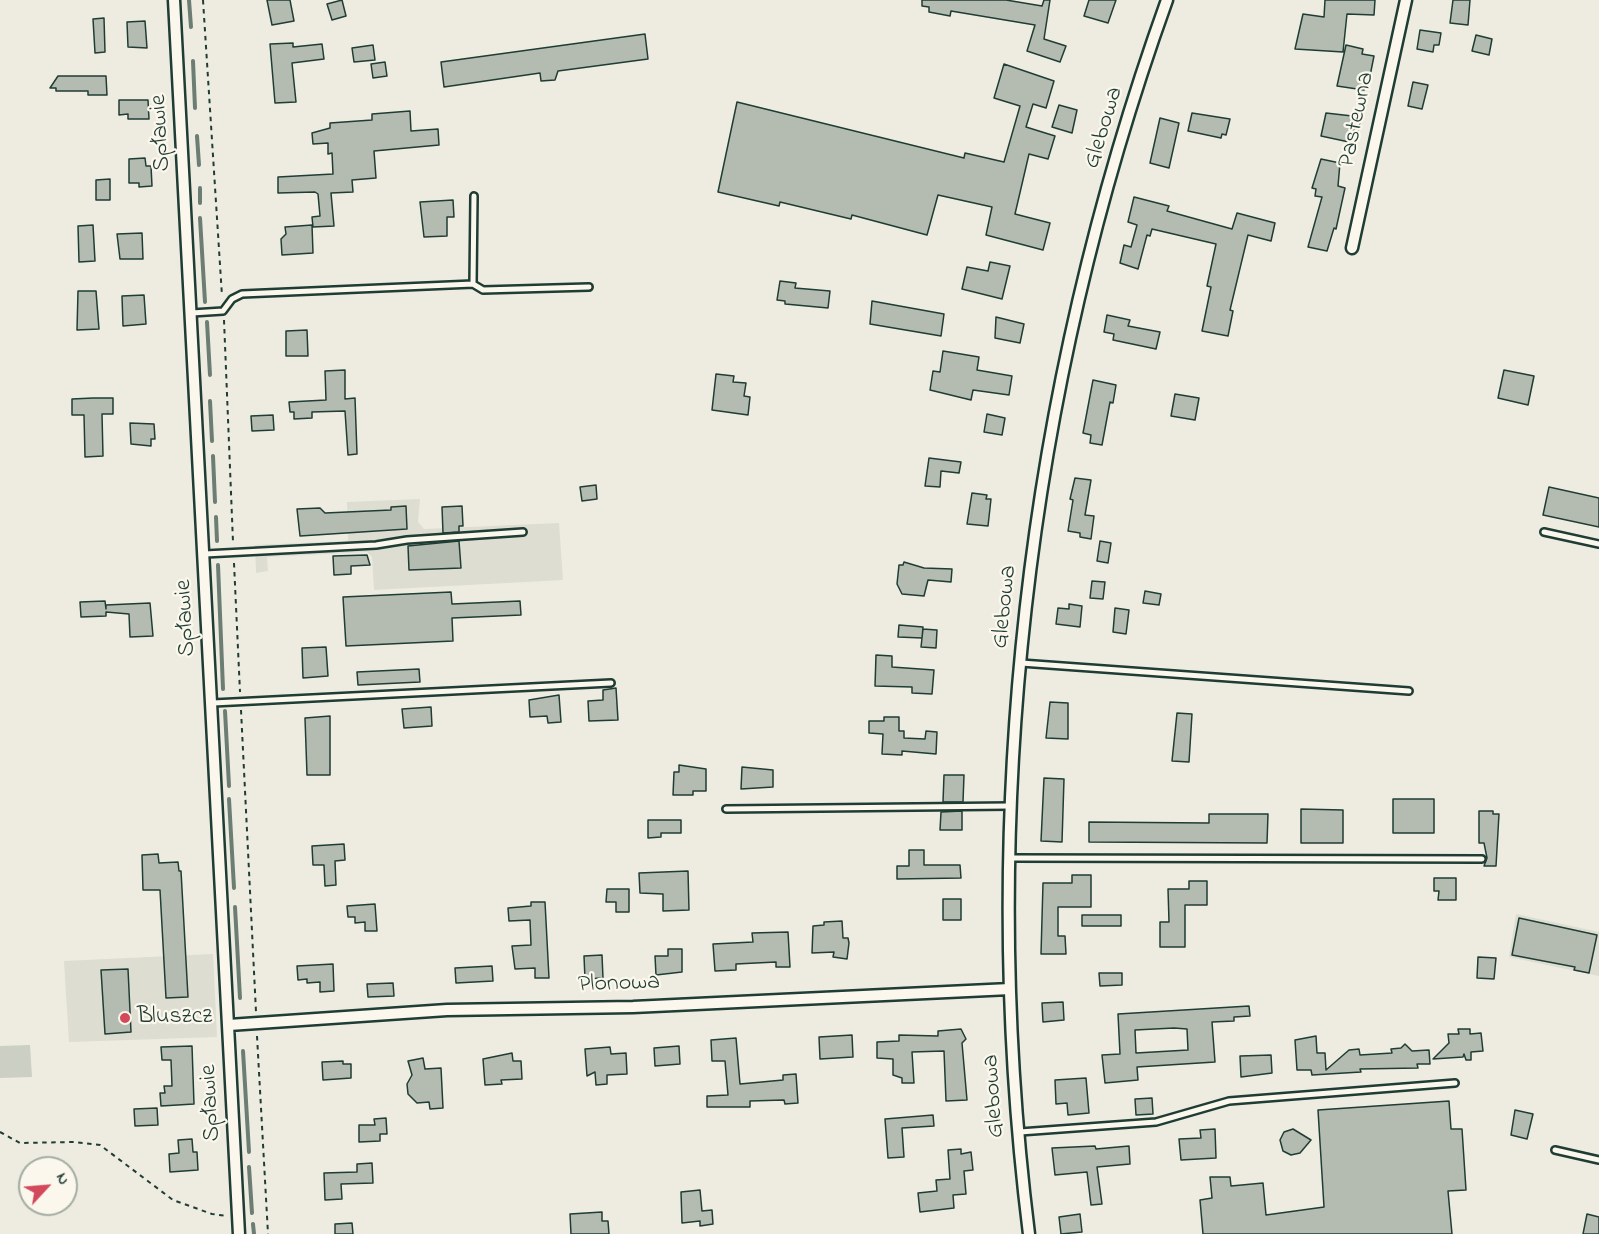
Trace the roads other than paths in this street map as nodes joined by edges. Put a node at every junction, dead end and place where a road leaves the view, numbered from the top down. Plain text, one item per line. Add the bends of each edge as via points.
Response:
1 (174, 0) edge
2 (1167, 0) edge
3 (1406, 0) edge
4 (474, 196) dead end
5 (1352, 248) dead end
6 (473, 284) junction
7 (589, 287) dead end
8 (192, 313) junction
9 (523, 532) dead end
10 (1544, 532) dead end
11 (1599, 544) edge
12 (205, 554) junction
13 (1021, 663) junction
14 (612, 683) dead end
15 (1409, 691) dead end
16 (213, 703) junction
17 (1010, 806) junction
18 (726, 809) dead end
19 (1009, 858) junction
20 (1482, 859) dead end
21 (1010, 989) junction
22 (229, 1025) junction
23 (1455, 1083) dead end
24 (1018, 1132) junction
25 (1555, 1150) dead end
26 (1599, 1160) edge
27 (239, 1234) edge
28 (1029, 1234) edge

1 - 8 street, Spławie
2 - 13 street, Glebowa via 1098,224 1064,371 1033,546
3 - 5 street, Pastewna
4 - 6 lane
6 - 7 lane via 483,290
6 - 8 lane via 242,294 223,311
8 - 12 street, Spławie
9 - 12 lane
10 - 11 lane
12 - 16 street, Spławie
13 - 15 lane
13 - 17 street, Glebowa
14 - 16 lane
16 - 22 street, Spławie
17 - 18 lane
17 - 19 street, Glebowa
19 - 20 lane
19 - 21 street, Glebowa
21 - 22 street, Plonowa via 633,1007 447,1010
21 - 24 street, Glebowa
22 - 27 street, Spławie
23 - 24 lane via 1229,1101 1156,1122
24 - 28 street, Glebowa
25 - 26 lane

